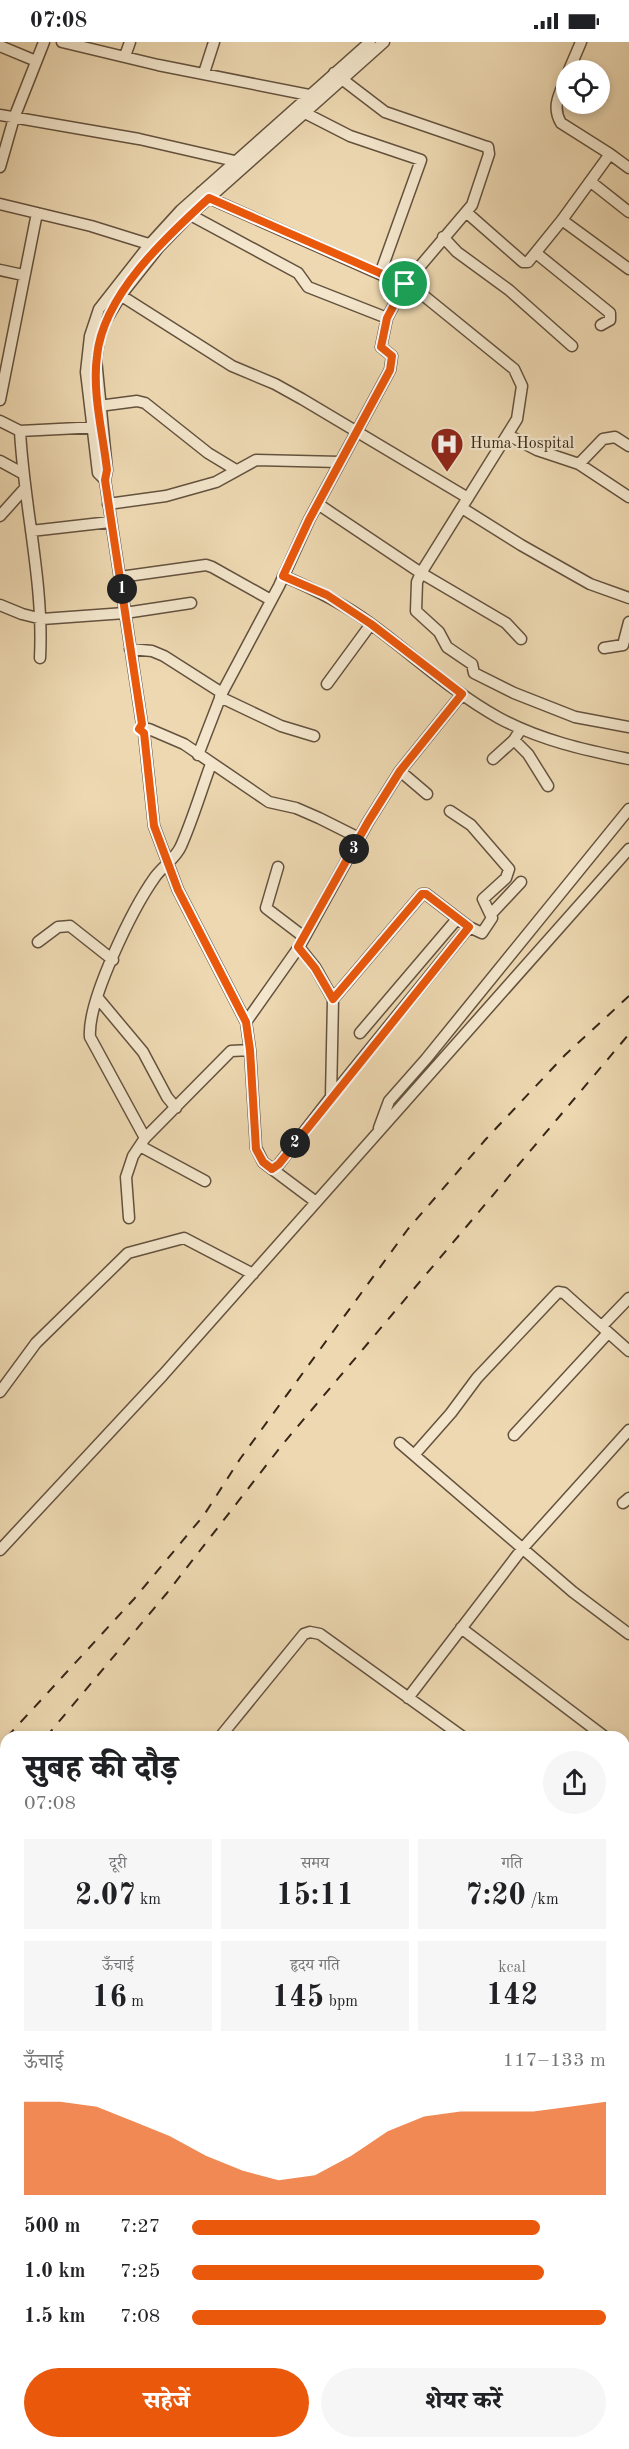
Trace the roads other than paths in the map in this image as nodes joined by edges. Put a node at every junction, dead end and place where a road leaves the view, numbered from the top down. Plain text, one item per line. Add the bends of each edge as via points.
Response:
1 (44, 42) edge
2 (62, 42) edge
3 (130, 42) edge
4 (213, 42) edge
5 (370, 42) edge
6 (384, 42) edge
7 (581, 42) edge
8 (0, 46) edge
9 (125, 56) junction
10 (573, 60) edge
11 (36, 61) junction
12 (204, 73) junction
13 (338, 77) junction
14 (309, 95) junction
15 (320, 98) junction
16 (303, 112) junction
17 (557, 114) edge
18 (0, 115) edge
19 (14, 118) junction
20 (282, 125) junction
21 (256, 150) junction
22 (610, 154) junction
23 (236, 161) junction
24 (248, 164) junction
25 (0, 167) edge
26 (629, 168) edge
27 (591, 182) junction
28 (205, 195) junction
29 (0, 204) edge
30 (466, 212) junction
31 (629, 212) edge
32 (37, 213) junction
33 (185, 213) junction
34 (562, 220) junction
35 (443, 237) junction
36 (154, 245) junction
37 (536, 253) junction
38 (629, 269) edge
39 (0, 270) edge
40 (380, 274) junction
41 (23, 275) junction
42 (405, 284) junction
43 (116, 293) junction
44 (387, 318) junction
45 (601, 325) dead end
46 (572, 346) dead end
47 (92, 359) junction
48 (0, 400) edge
49 (99, 405) junction
50 (0, 421) edge
51 (97, 427) junction
52 (20, 431) junction
53 (357, 433) junction
54 (508, 435) junction
55 (627, 440) edge
56 (0, 461) edge
57 (340, 462) junction
58 (579, 464) junction
59 (236, 470) junction
60 (22, 473) junction
61 (25, 488) junction
62 (629, 497) edge
63 (465, 503) junction
64 (108, 504) junction
65 (318, 504) junction
66 (0, 516) edge
67 (110, 522) junction
68 (31, 531) junction
69 (421, 573) junction
70 (283, 576) junction
71 (120, 578) junction
72 (629, 598) edge
73 (271, 600) junction
74 (190, 603) dead end
75 (0, 605) edge
76 (125, 613) junction
77 (42, 619) junction
78 (629, 622) edge
79 (371, 624) junction
80 (521, 639) dead end
81 (604, 648) dead end
82 (130, 649) junction
83 (40, 658) dead end
84 (327, 684) dead end
85 (462, 694) junction
86 (221, 695) junction
87 (145, 728) junction
88 (629, 728) edge
89 (521, 729) junction
90 (314, 736) dead end
91 (514, 740) junction
92 (198, 755) junction
93 (493, 759) dead end
94 (629, 759) edge
95 (211, 764) junction
96 (400, 771) junction
97 (548, 786) dead end
98 (427, 794) dead end
99 (629, 808) edge
100 (450, 811) dead end
101 (359, 838) junction
102 (629, 849) edge
103 (168, 862) junction
104 (278, 867) dead end
105 (521, 882) dead end
106 (492, 913) junction
107 (457, 919) junction
108 (469, 927) junction
109 (304, 937) junction
110 (38, 942) dead end
111 (298, 947) junction
112 (112, 960) junction
113 (97, 997) junction
114 (333, 999) junction
115 (246, 1022) junction
116 (360, 1033) dead end
117 (250, 1050) junction
118 (331, 1097) junction
119 (176, 1108) junction
120 (378, 1132) junction
121 (142, 1142) junction
122 (272, 1169) junction
123 (205, 1181) dead end
124 (316, 1202) junction
125 (129, 1218) dead end
126 (253, 1274) junction
127 (629, 1298) edge
128 (605, 1329) junction
129 (629, 1351) edge
130 (0, 1392) edge
131 (629, 1430) edge
132 (514, 1435) dead end
133 (400, 1443) dead end
134 (414, 1455) junction
135 (522, 1548) junction
136 (0, 1550) edge
137 (460, 1628) junction
138 (629, 1634) edge
139 (408, 1698) junction
140 (225, 1731) edge
141 (455, 1731) edge
142 (597, 1731) edge

1 - 11 street
2 - 9 street
3 - 9 street
4 - 12 street
5 - 13 street
6 - 13 street
7 - 10 street
8 - 11 street
9 - 12 street
11 - 19 street
12 - 14 street
13 - 14 street
13 - 15 street
13 - 30 street via 385,112 488,147 478,190
14 - 15 street
14 - 20 street
15 - 16 street
16 - 20 street
16 - 40 street via 350,136 421,160
17 - 22 street via 561,123
18 - 19 street
19 - 23 street via 128,137
19 - 25 street
20 - 21 street
21 - 23 street
21 - 24 street
22 - 26 street
22 - 27 street
23 - 24 street
23 - 28 street
24 - 28 street
27 - 31 street
27 - 34 street
28 - 33 street
28 - 40 street
29 - 32 street
30 - 35 street
30 - 37 street via 523,262
32 - 36 street
32 - 41 street
33 - 36 street
33 - 44 street via 298,273 308,287
34 - 37 street
34 - 38 street
35 - 42 street
35 - 46 street
36 - 43 street
37 - 45 street via 610,313 610,320
39 - 41 street
40 - 42 street
41 - 48 street
42 - 44 street
42 - 54 street via 454,318 514,369 522,386 521,403
43 - 47 street
43 - 53 street via 232,366 274,384
44 - 53 street via 381,347 391,354 392,362
47 - 49 street
47 - 51 street via 86,372
49 - 51 street
49 - 59 street via 145,403 207,453
50 - 52 street
51 - 52 street
51 - 64 street via 107,470
52 - 60 street
53 - 57 street
53 - 63 street
54 - 58 street
54 - 63 street
55 - 58 street via 603,439
56 - 60 street
57 - 59 street via 261,459
57 - 65 street
58 - 62 street
59 - 64 street via 216,482 166,496
60 - 61 street
61 - 66 street
61 - 68 street
63 - 69 street
63 - 72 street via 521,545 591,584
64 - 67 street
65 - 69 street
65 - 70 street
67 - 68 street
67 - 71 street
68 - 77 street
69 - 80 street via 506,622
69 - 88 street via 416,611 439,632 447,646 472,664 474,673 575,717
70 - 73 street
70 - 79 street via 327,595
71 - 73 street via 206,565
71 - 76 street
73 - 86 street
74 - 76 street
75 - 77 street
76 - 77 street
76 - 82 street
77 - 83 street
78 - 81 street via 623,645
79 - 84 street
79 - 85 street
82 - 86 street via 164,656
82 - 87 street
85 - 89 street
85 - 96 street
86 - 90 street via 281,726
86 - 92 street
87 - 92 street via 170,736
87 - 103 street via 154,826
89 - 91 street
89 - 94 street via 571,747
91 - 93 street
91 - 97 street
92 - 95 street
95 - 101 street via 269,802 296,808
95 - 103 street via 180,848
96 - 98 street
96 - 101 street
99 - 120 street via 389,1101
100 - 106 street via 471,825 509,869 506,878 483,899
101 - 109 street
102 - 120 street
103 - 112 street via 138,903
103 - 115 street via 178,890
104 - 109 street via 266,908
105 - 106 street
106 - 108 street via 483,933
107 - 108 street
107 - 114 street via 426,894 418,896
107 - 116 street
108 - 118 street
109 - 111 street
110 - 112 street via 58,927 70,926
111 - 114 street
111 - 115 street
112 - 113 street
113 - 119 street via 143,1052
113 - 121 street via 90,1037
114 - 118 street
115 - 117 street
117 - 119 street via 231,1051
117 - 122 street via 256,1149
118 - 122 street
119 - 121 street
120 - 124 street
121 - 123 street
121 - 125 street via 126,1177
122 - 124 street
124 - 126 street
126 - 130 street via 184,1238 132,1251 36,1344
126 - 136 street
127 - 128 street
128 - 129 street
128 - 132 street
128 - 134 street via 564,1293 554,1294
131 - 135 street
133 - 134 street
134 - 135 street
135 - 137 street
135 - 138 street
137 - 139 street
137 - 142 street
139 - 140 street via 320,1634 310,1632 304,1634
139 - 141 street

